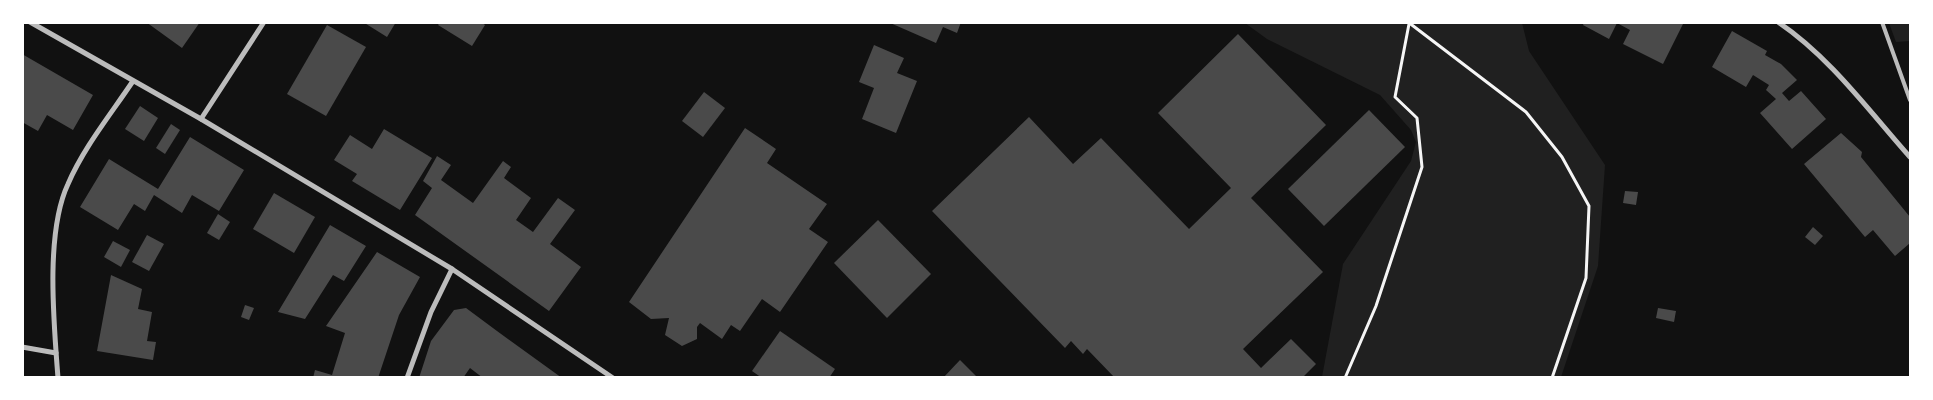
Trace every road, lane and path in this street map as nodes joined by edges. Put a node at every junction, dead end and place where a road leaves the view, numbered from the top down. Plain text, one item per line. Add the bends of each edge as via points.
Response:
1 (30, 22) edge
2 (264, 22) edge
3 (1778, 22) edge
4 (1882, 22) edge
5 (1408, 23) edge
6 (133, 81) junction
7 (1910, 100) edge
8 (201, 120) junction
9 (1910, 157) edge
10 (452, 269) junction
11 (22, 347) edge
12 (56, 353) junction
13 (58, 378) edge
14 (407, 378) edge
15 (613, 378) edge
16 (1345, 378) edge
17 (1552, 378) edge

1 - 6 street
2 - 8 street
3 - 9 street via 1821,58
4 - 7 lane
5 - 16 path via 1395,97 1416,118 1422,167 1376,306
5 - 17 path via 1526,112 1562,156 1589,206 1586,278
6 - 8 street
6 - 12 street via 67,185 53,256
8 - 10 street
10 - 14 street via 431,312
10 - 15 street
11 - 12 street
12 - 13 street

